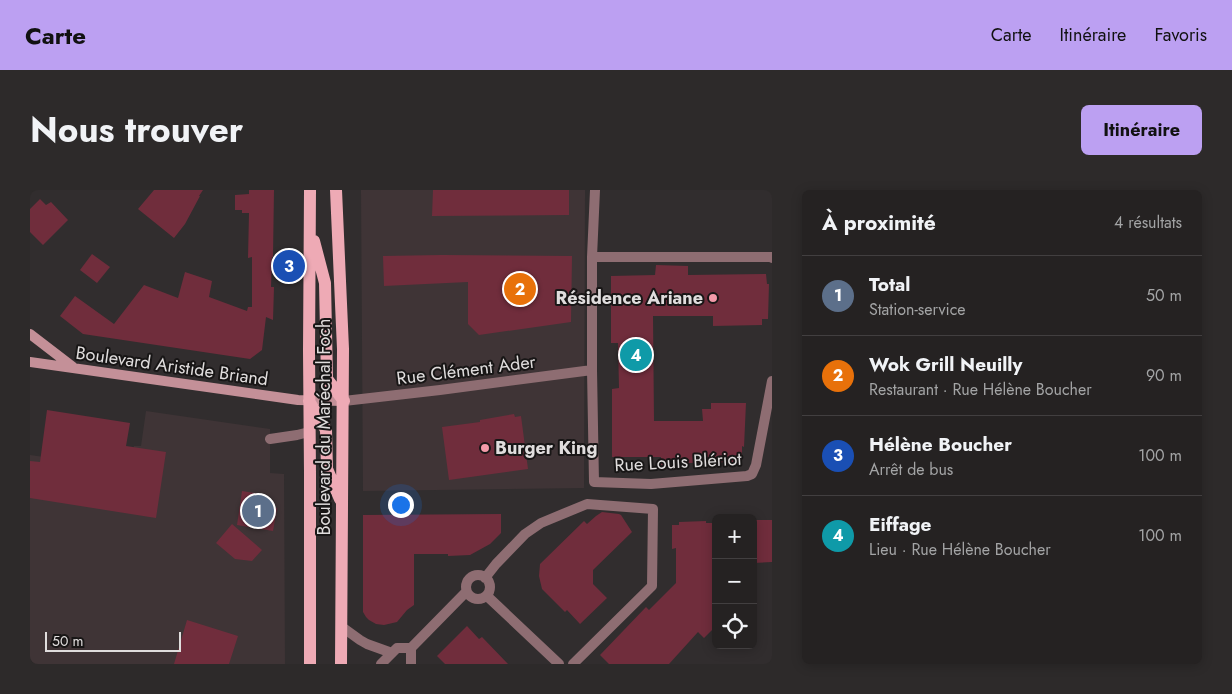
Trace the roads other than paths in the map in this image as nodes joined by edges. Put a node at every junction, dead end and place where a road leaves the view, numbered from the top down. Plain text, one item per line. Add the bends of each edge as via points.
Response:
1 (310, 190) edge
2 (336, 190) edge
3 (595, 190) edge
4 (310, 224) junction
5 (592, 257) junction
6 (772, 258) edge
7 (30, 334) edge
8 (30, 362) edge
9 (76, 369) junction
10 (592, 370) junction
11 (772, 381) edge
12 (309, 400) junction
13 (344, 402) junction
14 (309, 432) junction
15 (270, 439) dead end
16 (342, 504) junction
17 (485, 578) junction
18 (466, 592) junction
19 (487, 596) junction
20 (342, 627) junction
21 (411, 648) junction
22 (392, 653) junction
23 (310, 664) edge
24 (342, 664) edge
25 (381, 664) edge
26 (411, 664) edge
27 (558, 664) edge
28 (574, 664) edge

1 - 4 main road, Boulevard du Maréchal Foch
2 - 13 main road, Boulevard du Maréchal Foch
3 - 5 street
4 - 12 main road, Boulevard du Maréchal Foch
4 - 13 main road via 325,283 327,380
5 - 6 street
5 - 10 street
7 - 9 main road
8 - 9 main road, Boulevard Aristide Briand
9 - 12 main road, Boulevard Aristide Briand
10 - 11 street, Rue Louis Blériot via 594,482 651,484 752,474
10 - 13 street, Rue Clément Ader
12 - 13 main road, Boulevard Aristide Briand
12 - 14 main road, Boulevard du Maréchal Foch
12 - 16 main road via 326,430 327,468
13 - 16 main road, Boulevard du Maréchal Foch
14 - 15 street
14 - 23 main road, Boulevard du Maréchal Foch
16 - 20 main road, Boulevard du Maréchal Foch
17 - 18 street via 478,575 470,577
17 - 19 street via 490,584
17 - 28 street via 525,534 541,523 587,504 653,509 652,586
18 - 19 street via 476,600
18 - 21 street
19 - 27 street
20 - 22 street via 367,644
20 - 24 main road, Boulevard du Maréchal Foch
21 - 22 street via 397,648
21 - 26 street
22 - 25 street

